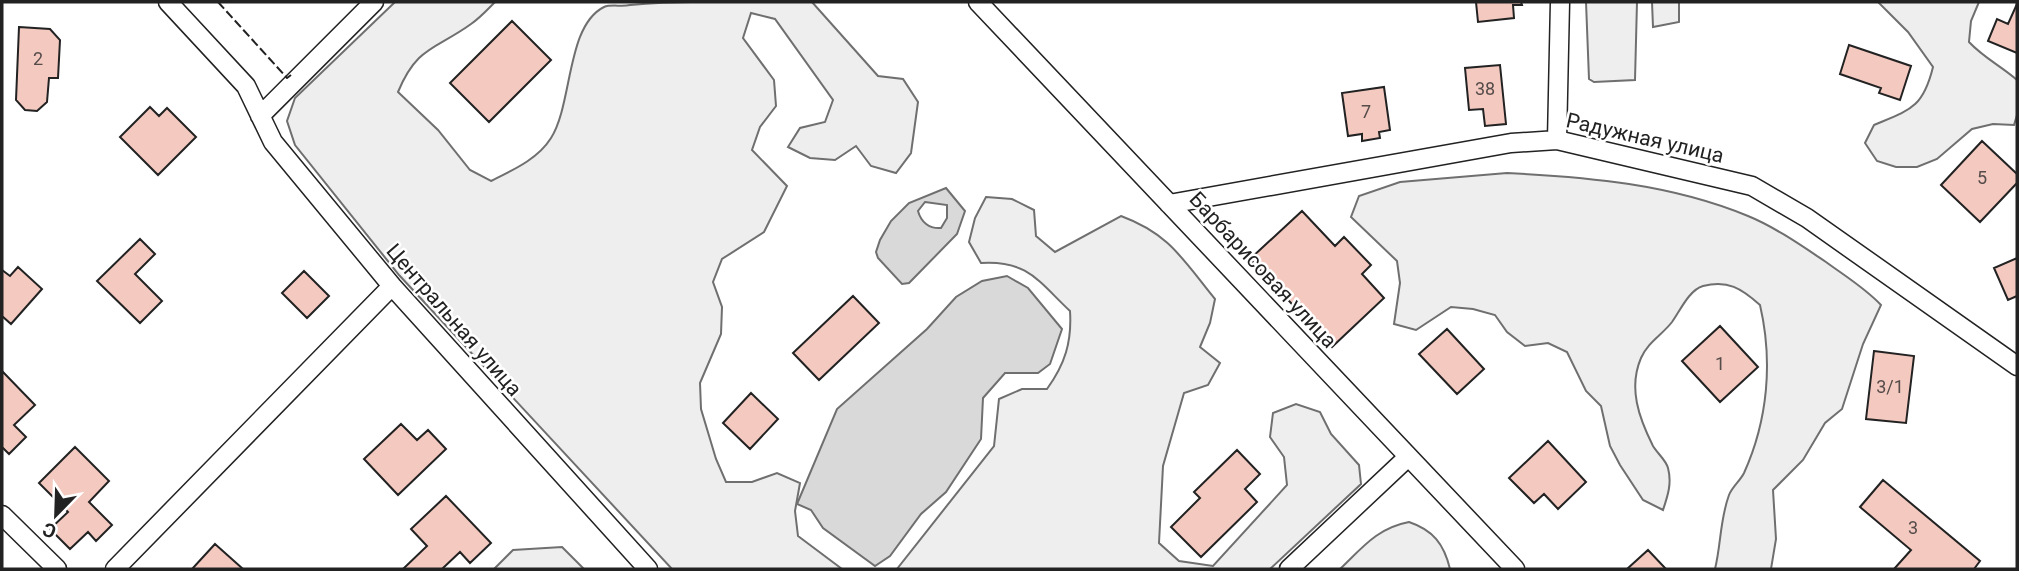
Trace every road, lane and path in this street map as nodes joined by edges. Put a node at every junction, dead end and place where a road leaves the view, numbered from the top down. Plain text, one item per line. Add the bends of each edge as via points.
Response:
1 (168, 2) edge
2 (374, 2) edge
3 (978, 2) edge
4 (1560, 2) edge
5 (260, 116) junction
6 (1557, 140) junction
7 (1169, 204) junction
8 (392, 286) junction
9 (2017, 366) edge
10 (1408, 457) junction
11 (2, 515) edge
12 (57, 569) edge
13 (115, 569) edge
14 (648, 569) edge
15 (1289, 569) edge
16 (1515, 569) edge

1 - 5 street, Центральная улица via 246,86
2 - 5 street
3 - 7 street, Барбарисовая улица
4 - 6 street
5 - 8 street, Центральная улица via 273,142
6 - 7 street, Радужная улица via 1511,143
6 - 9 street, Радужная улица via 1752,186 1807,218
7 - 10 street, Барбарисовая улица
8 - 13 street
8 - 14 street, Центральная улица
10 - 15 street
10 - 16 street, Барбарисовая улица
11 - 12 street

